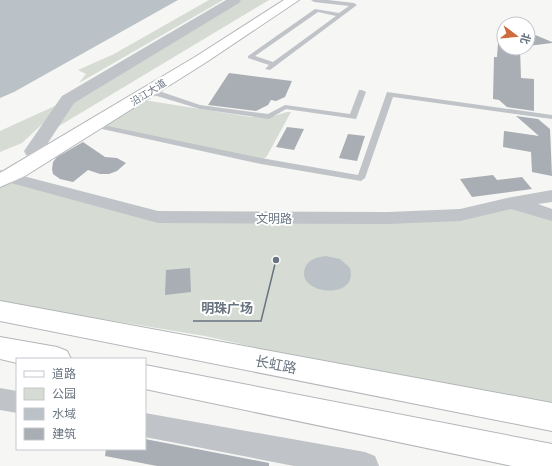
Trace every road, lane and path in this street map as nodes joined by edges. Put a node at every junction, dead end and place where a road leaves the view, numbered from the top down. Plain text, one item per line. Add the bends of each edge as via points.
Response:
1 (235, 0) edge
2 (277, 0) edge
3 (293, 0) edge
4 (314, 0) edge
5 (361, 0) edge
6 (354, 5) junction
7 (340, 15) junction
8 (274, 64) junction
9 (268, 69) dead end
10 (150, 91) junction
11 (362, 92) dead end
12 (552, 116) edge
13 (93, 126) junction
14 (33, 151) junction
15 (2, 175) edge
16 (552, 196) edge
17 (507, 204) junction
18 (552, 215) edge
19 (0, 311) edge
20 (0, 348) edge
21 (52, 358) edge
22 (146, 377) edge
23 (0, 399) edge
24 (16, 402) edge
25 (552, 417) edge
26 (146, 425) edge
27 (552, 459) edge
28 (365, 466) edge

1 - 14 street via 68,100
2 - 14 main road, 沿江大道
3 - 10 main road, 沿江大道
4 - 6 lane
5 - 6 lane
6 - 7 lane
7 - 8 lane
7 - 8 lane via 317,10 250,57
8 - 9 lane
10 - 11 lane via 200,107 269,117 285,107 354,117
10 - 13 main road, 沿江大道
12 - 13 lane via 390,94 361,178 261,161
13 - 15 main road, 沿江大道
14 - 15 main road, 沿江大道
15 - 17 street, 文明路 via 158,217 388,218 460,215
16 - 17 street, 文明路
17 - 18 street
19 - 25 main road, 长虹路
20 - 21 main road
22 - 27 main road
23 - 24 street
26 - 28 street

